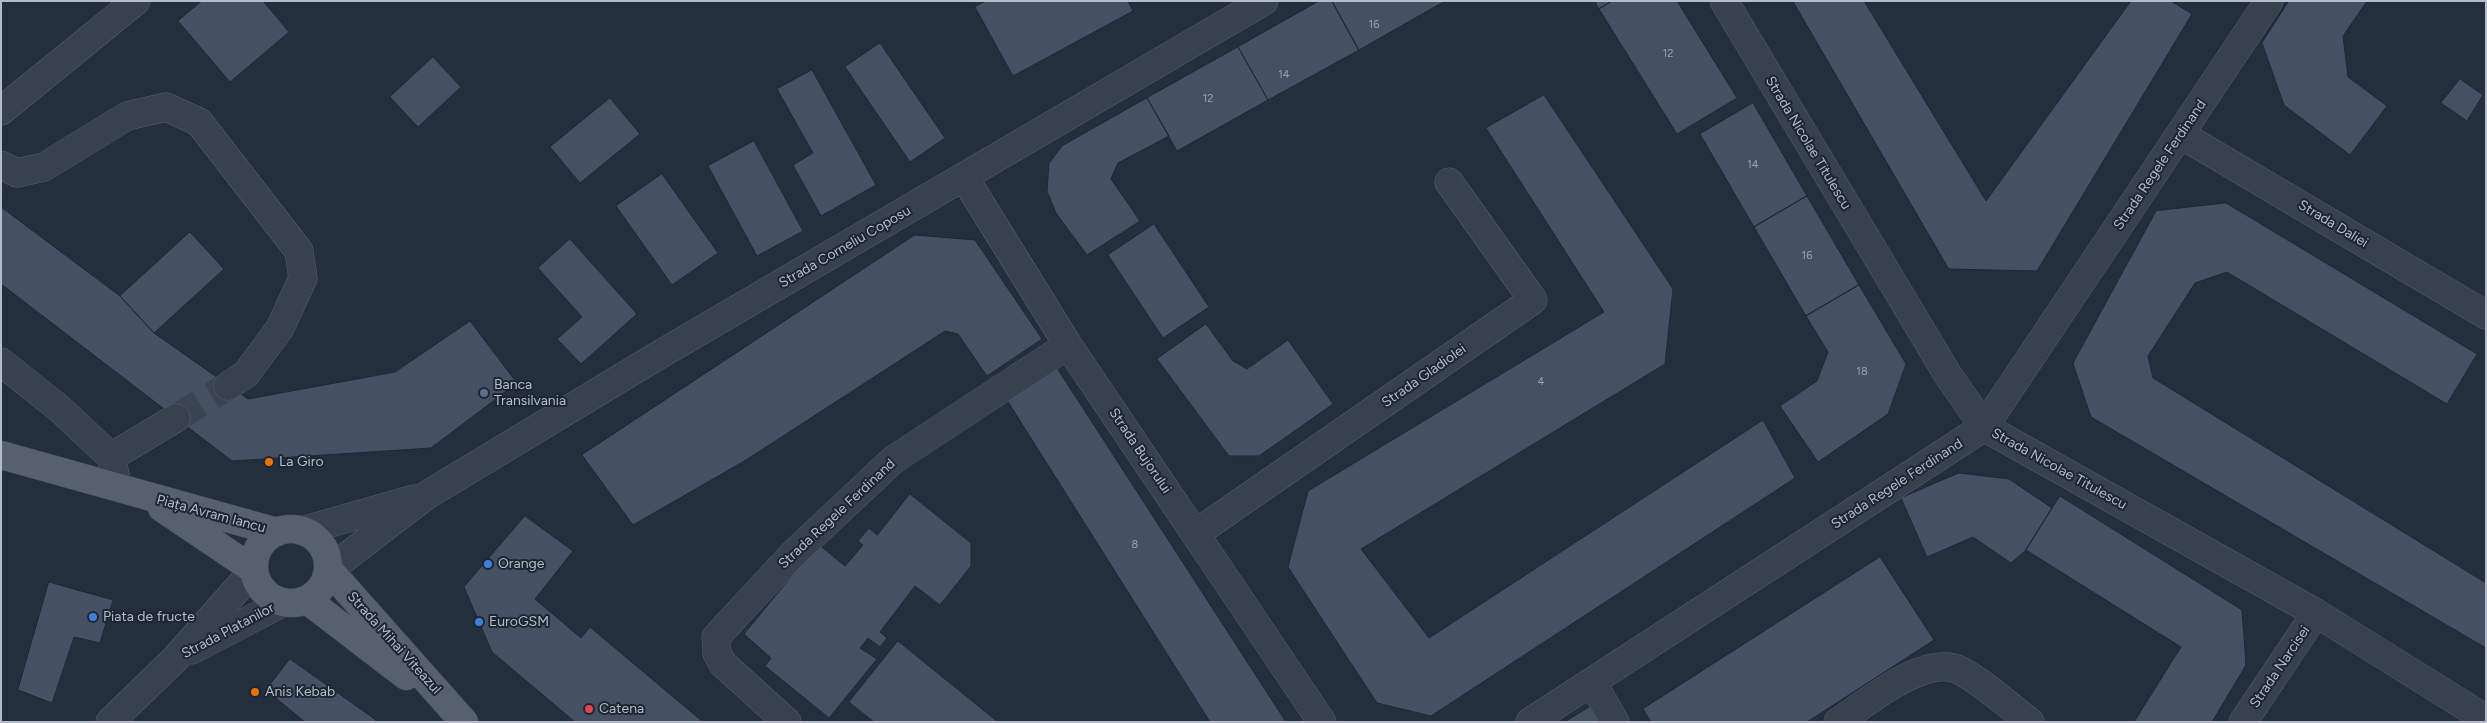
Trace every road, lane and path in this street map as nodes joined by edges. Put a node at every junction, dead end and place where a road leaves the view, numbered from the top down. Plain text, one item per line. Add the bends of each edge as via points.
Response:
1 (1264, 1) edge
2 (1724, 1) edge
3 (2269, 1) edge
4 (132, 4) edge
5 (1, 111) edge
6 (2180, 134) junction
7 (1, 165) edge
8 (964, 177) junction
9 (1449, 182) dead end
10 (2486, 315) edge
11 (1068, 345) junction
12 (1, 362) edge
13 (228, 386) tunnel mouth
14 (176, 418) tunnel mouth
15 (1984, 427) junction
16 (1, 455) edge
17 (110, 458) junction
18 (118, 486) junction
19 (427, 495) junction
20 (145, 496) junction
21 (290, 531) junction
22 (1195, 534) junction
23 (254, 570) junction
24 (329, 570) junction
25 (295, 601) junction
26 (2316, 613) junction
27 (175, 660) junction
28 (1592, 682) junction
29 (461, 719) edge
30 (2486, 719) edge
31 (110, 722) edge
32 (787, 722) edge
33 (1322, 722) edge
34 (1530, 722) edge
35 (1615, 722) edge
36 (1838, 722) edge
37 (2030, 722) edge
38 (2243, 722) edge

1 - 8 street, Strada Corneliu Coposu
2 - 15 street, Strada Nicolae Titulescu via 1948,375
3 - 6 street, Strada Regele Ferdinand
4 - 5 street
6 - 10 street, Strada Daliei
6 - 15 street, Strada Regele Ferdinand
7 - 13 street via 17,173 44,167 127,116 166,107 199,122 299,251 303,278 280,328 246,374
8 - 11 street, Strada Bujorului
8 - 19 street, Strada Corneliu Coposu via 650,360
9 - 22 street, Strada Gladiolei via 1533,300
11 - 22 street, Strada Bujorului
11 - 32 street, Strada Regele Ferdinand via 892,460 793,554 716,637 717,652 723,664
12 - 17 street via 60,409
14 - 17 street
15 - 26 street, Strada Nicolae Titulescu
15 - 28 street, Strada Regele Ferdinand
16 - 18 main road, Piața Avram Iancu
17 - 18 street
18 - 20 main road, Piața Avram Iancu
19 - 21 street, Strada Corneliu Coposu
19 - 24 street, Strada Corneliu Coposu
20 - 21 main road, Piața Avram Iancu
20 - 23 main road, Piața Avram Iancu
21 - 23 main road, Piața Avram Iancu via 260,545
21 - 24 main road, Piața Avram Iancu via 314,536 328,557
22 - 33 street, Strada Bujorului
23 - 25 main road via 265,593
23 - 27 street, Strada Platanilor
24 - 25 main road via 318,593
24 - 29 main road, Strada Mihai Viteazul
25 - 27 street, Strada Platanilor
25 - 29 main road, Strada Mihai Viteazul
26 - 30 street, Strada Nicolae Titulescu
26 - 38 street, Strada Narcisei
27 - 31 street, Strada Platanilor
28 - 34 street, Strada Regele Ferdinand
28 - 35 street
36 - 37 street via 1911,674 1932,667 1959,670 1991,690

